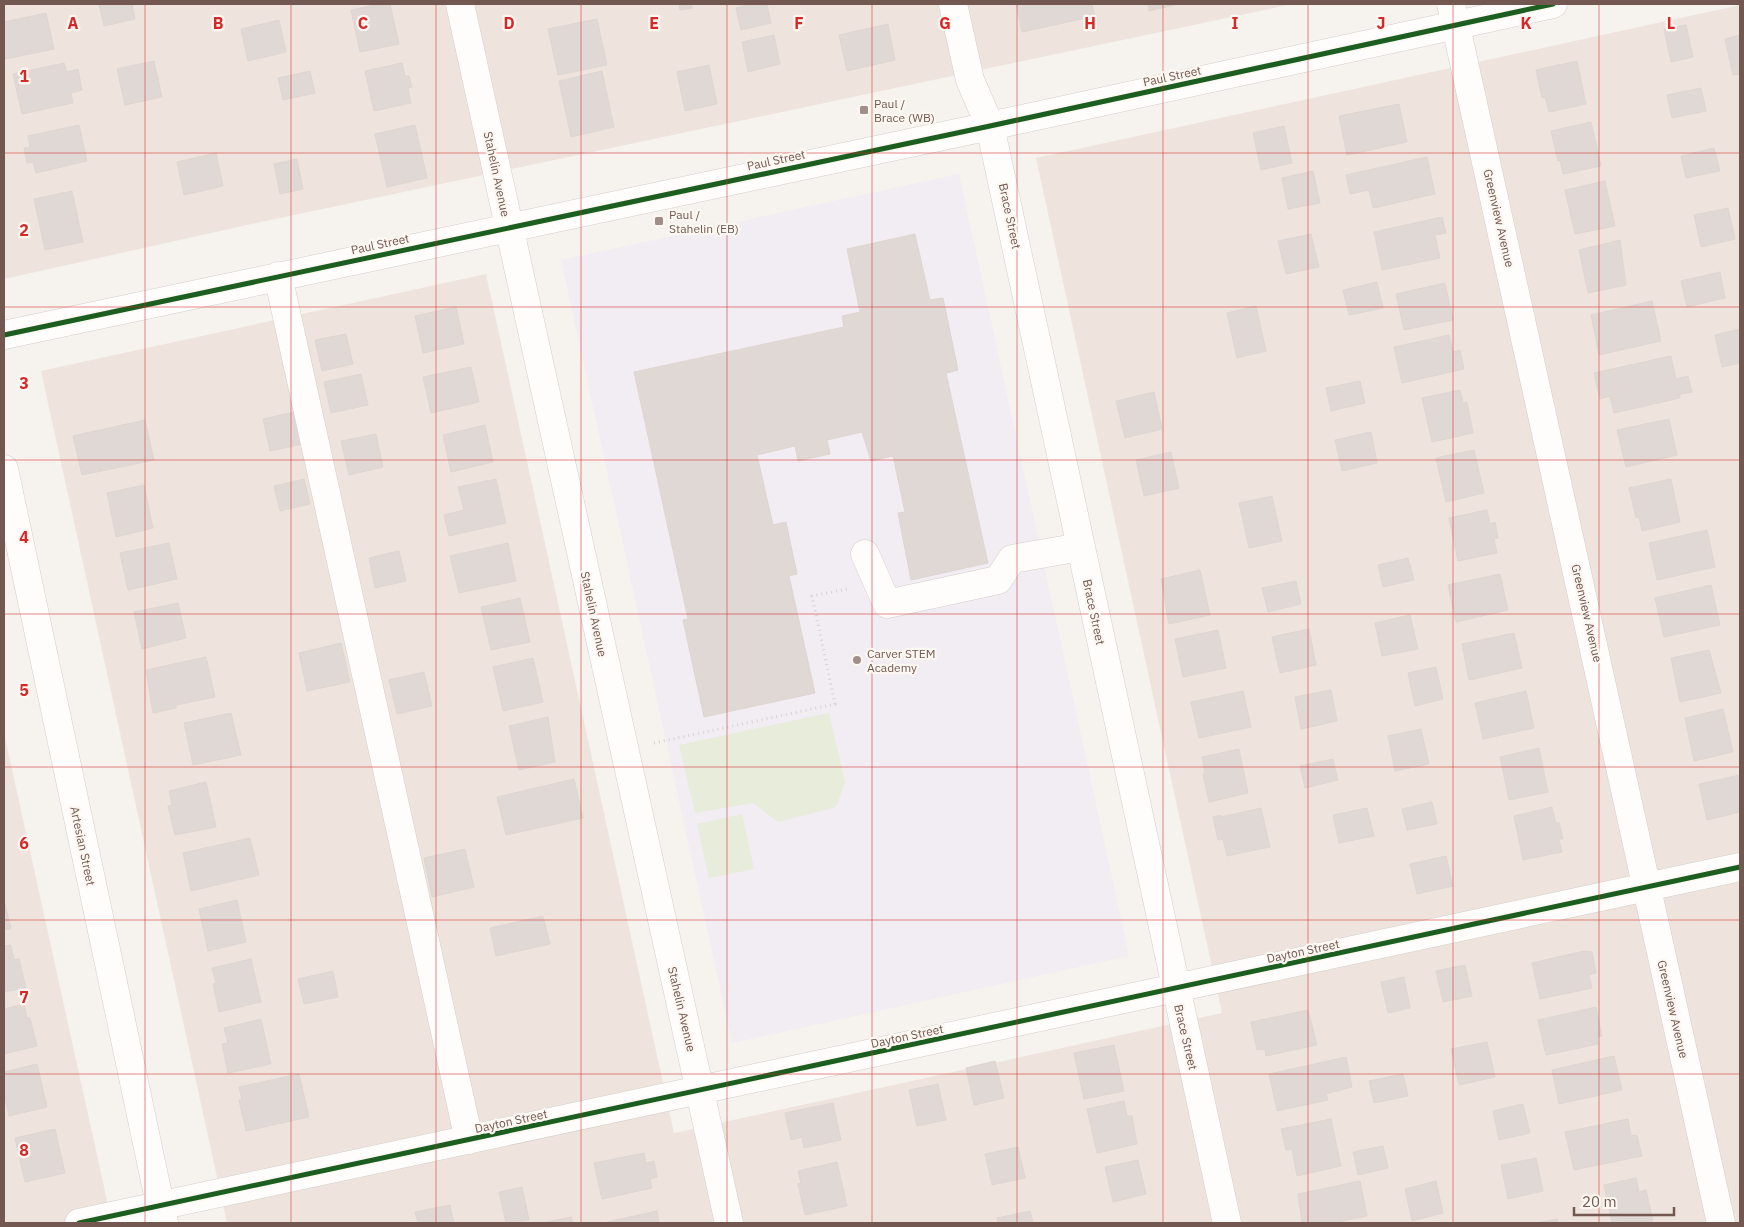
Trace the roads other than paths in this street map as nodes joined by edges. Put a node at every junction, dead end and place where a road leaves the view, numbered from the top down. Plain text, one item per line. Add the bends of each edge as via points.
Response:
1 (460, 4) edge
2 (953, 4) edge
3 (1553, 4) edge
4 (1454, 14) edge
5 (990, 126) junction
6 (508, 227) junction
7 (278, 276) junction
8 (4, 335) edge
9 (4, 469) edge
10 (1080, 547) junction
11 (865, 554) dead end
12 (1740, 867) edge
13 (1646, 887) junction
14 (1175, 989) junction
15 (700, 1090) junction
16 (469, 1140) junction
17 (162, 1215) edge
18 (79, 1223) edge
19 (729, 1223) edge
20 (1227, 1223) edge
21 (1721, 1223) edge

1 - 6 street, Stahelin Avenue
2 - 5 street, Brace Street via 970,80
3 - 4 street, Paul Street
4 - 5 street, Paul Street
4 - 13 street, Greenview Avenue
5 - 6 street, Paul Street
5 - 10 street, Brace Street
6 - 7 street, Paul Street
6 - 15 street, Stahelin Avenue
7 - 8 street, Paul Street
7 - 16 street
9 - 17 street, Artesian Street
10 - 11 street via 1012,559 998,580 888,604
10 - 14 street, Brace Street
12 - 13 street, Dayton Street
13 - 14 street, Dayton Street
13 - 21 street, Greenview Avenue
14 - 15 street, Dayton Street
14 - 20 street, Brace Street
15 - 16 street, Dayton Street
15 - 19 street, Stahelin Avenue
16 - 17 street, Dayton Street
17 - 18 street, Dayton Street

